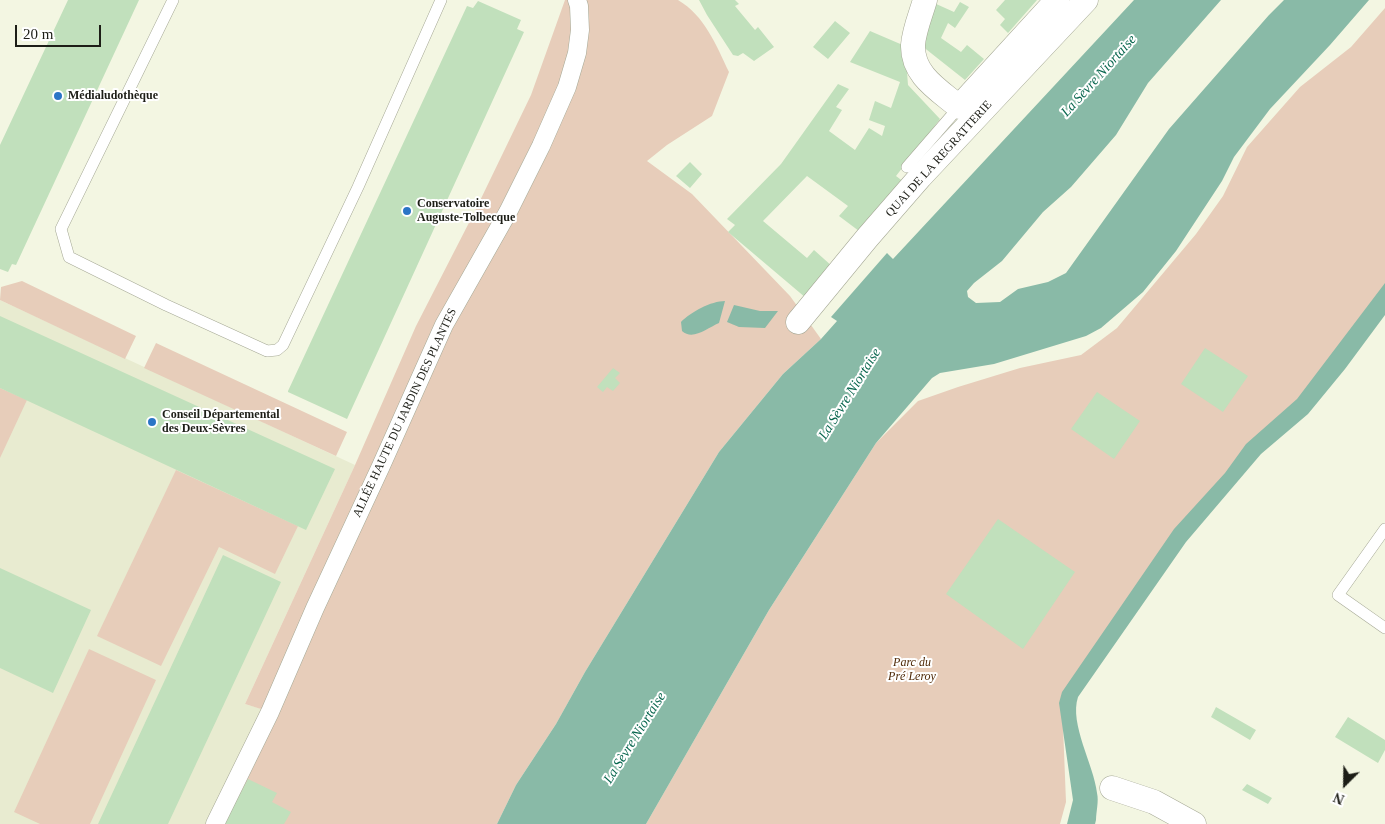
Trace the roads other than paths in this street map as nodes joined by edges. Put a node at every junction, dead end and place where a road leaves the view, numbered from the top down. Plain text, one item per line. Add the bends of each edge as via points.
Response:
1 (173, 0) edge
2 (441, 0) edge
3 (577, 0) edge
4 (925, 0) edge
5 (1056, 0) edge
6 (1086, 0) edge
7 (959, 107) junction
8 (908, 167) dead end
9 (798, 322) dead end
10 (1385, 529) edge
11 (1385, 628) edge
12 (1112, 788) dead end
13 (215, 824) edge
14 (1194, 824) edge

1 - 2 lane via 61,229 69,257 267,351 277,350 283,344 358,187
3 - 13 street, ALLÉE HAUTE DU JARDIN DES PLANTES via 580,30 577,53 567,86 541,146 444,325 270,712
4 - 7 street via 913,43 914,58 925,79
5 - 7 street, QUAI DE LA REGRATTERIE
6 - 9 street, QUAI DE LA REGRATTERIE via 866,238
7 - 8 lane
10 - 11 lane via 1338,595
12 - 14 street via 1154,802

